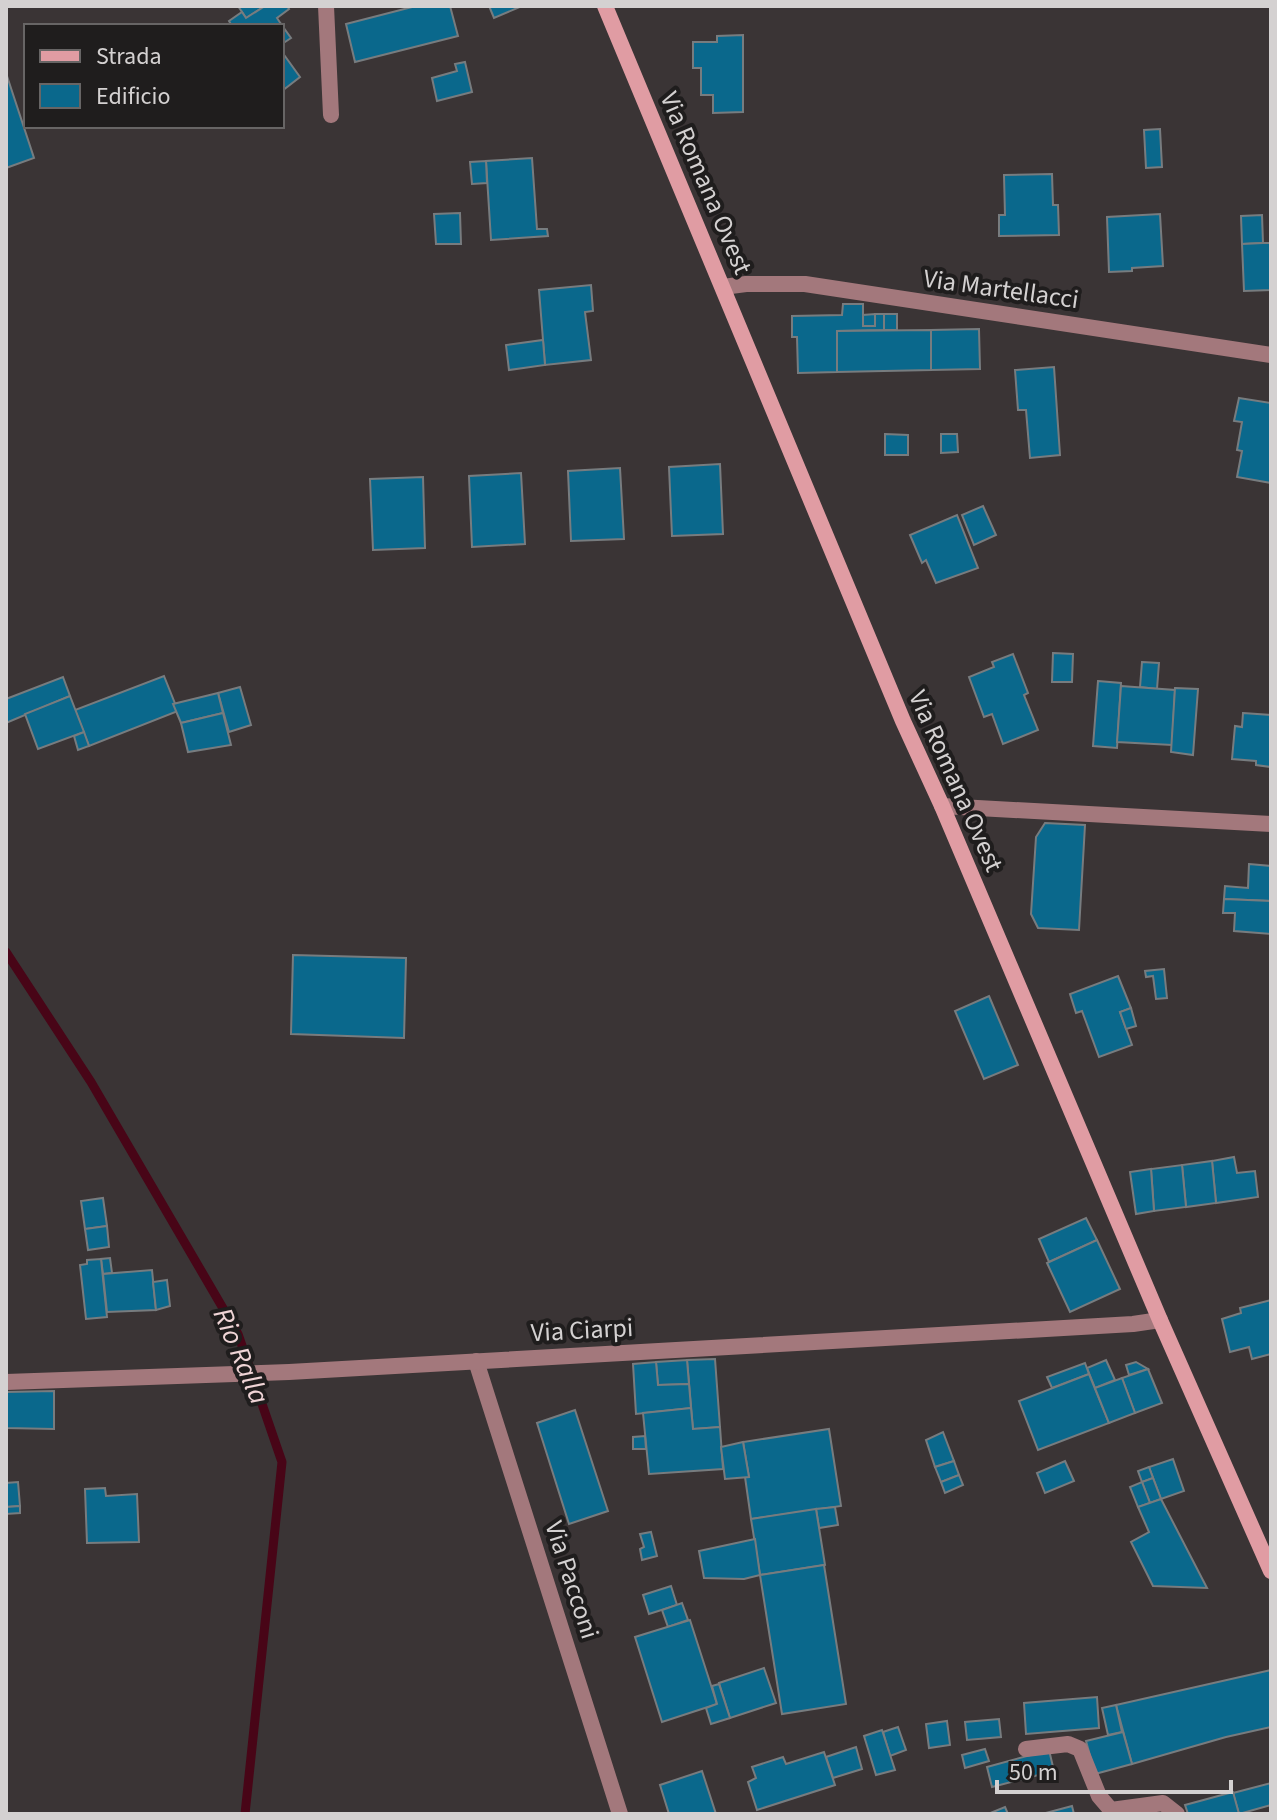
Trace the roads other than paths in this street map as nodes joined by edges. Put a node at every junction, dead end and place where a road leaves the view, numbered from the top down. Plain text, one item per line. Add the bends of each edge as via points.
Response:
1 (326, 6) edge
2 (605, 6) edge
3 (331, 115) dead end
4 (723, 287) junction
5 (1271, 355) edge
6 (942, 806) junction
7 (1271, 824) edge
8 (1160, 1320) junction
9 (476, 1361) junction
10 (6, 1382) edge
11 (1271, 1571) edge
12 (1026, 1749) dead end
13 (620, 1814) edge
14 (1177, 1814) edge

1 - 3 street
2 - 4 street, Via Romana Ovest
4 - 5 street, Via Martellacci via 805,284
4 - 6 street, Via Romana Ovest
6 - 7 street
6 - 8 street, Via Romana Ovest
8 - 9 street, Via Ciarpi
8 - 11 street, Via Romana Ovest
9 - 10 street, Via Ciarpi
9 - 13 street, Via Pacconi
12 - 14 street via 1068,1744 1080,1749 1099,1796 1111,1810 1163,1803

